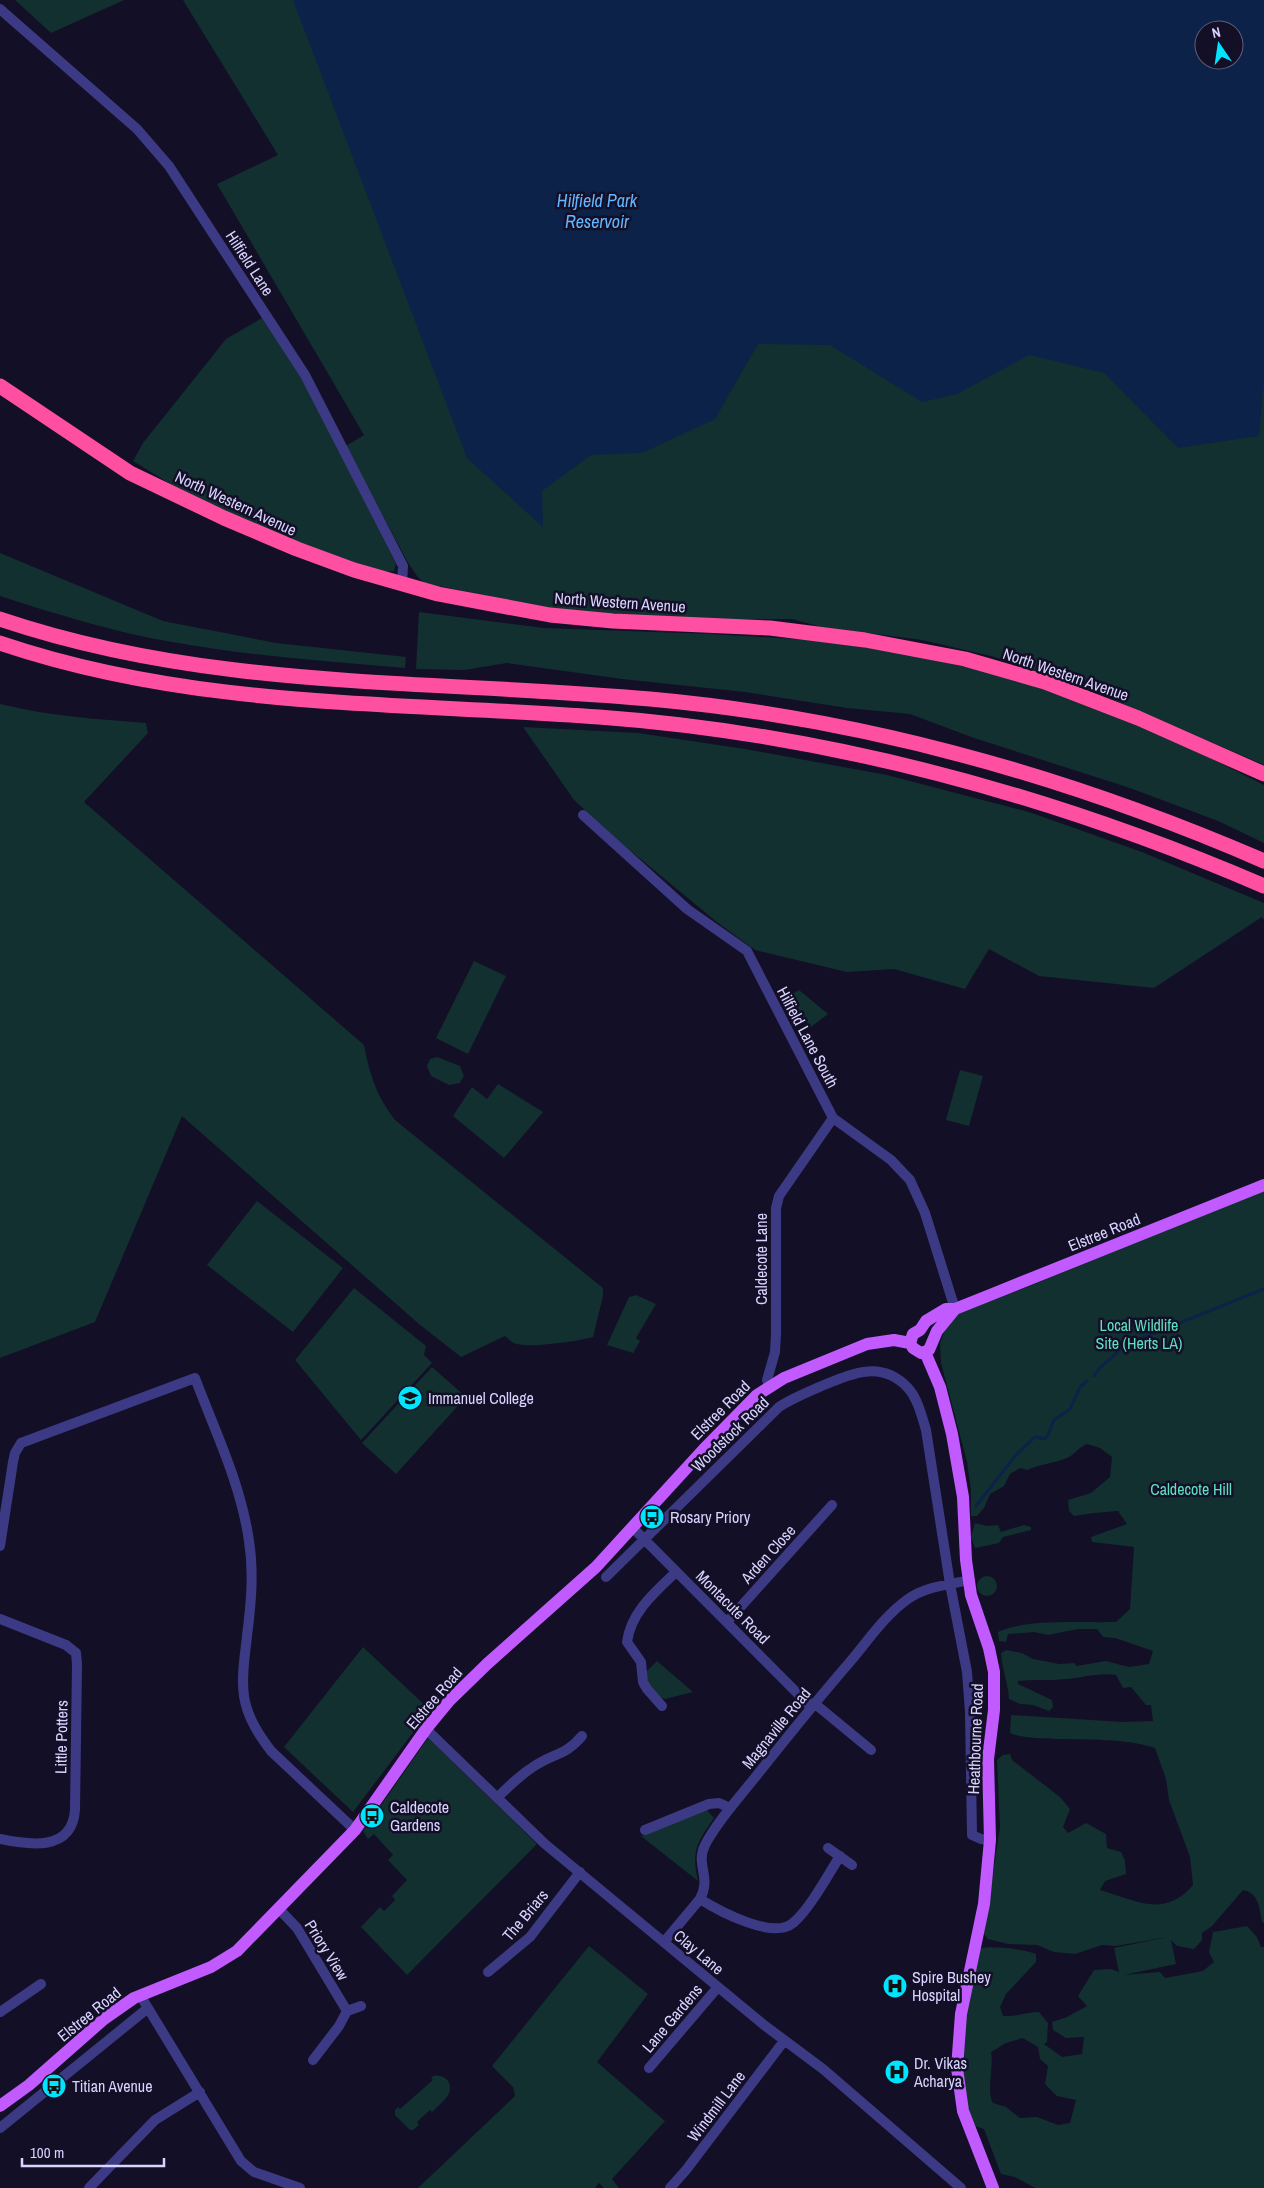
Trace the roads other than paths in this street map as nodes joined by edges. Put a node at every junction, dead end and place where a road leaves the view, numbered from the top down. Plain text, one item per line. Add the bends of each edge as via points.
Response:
1 (0, 9) edge
2 (0, 386) edge
3 (402, 584) junction
4 (0, 619) edge
5 (0, 643) edge
6 (1264, 774) edge
7 (583, 815) dead end
8 (1264, 861) edge
9 (1264, 886) edge
10 (834, 1118) junction
11 (1264, 1185) edge
12 (955, 1309) junction
13 (920, 1330) junction
14 (933, 1339) junction
15 (910, 1343) junction
16 (925, 1352) junction
17 (769, 1386) junction
18 (832, 1505) dead end
19 (633, 1528) junction
20 (644, 1538) junction
21 (0, 1546) edge
22 (676, 1572) junction
23 (606, 1577) dead end
24 (969, 1580) junction
25 (950, 1584) junction
26 (0, 1618) edge
27 (727, 1622) junction
28 (813, 1705) junction
29 (662, 1706) dead end
30 (426, 1729) junction
31 (582, 1736) dead end
32 (871, 1750) dead end
33 (497, 1798) junction
34 (730, 1808) junction
35 (355, 1830) junction
36 (645, 1830) dead end
37 (0, 1839) edge
38 (990, 1840) junction
39 (828, 1848) dead end
40 (840, 1856) junction
41 (852, 1865) dead end
42 (580, 1872) junction
43 (700, 1899) junction
44 (278, 1908) junction
45 (664, 1942) junction
46 (488, 1972) dead end
47 (41, 1984) dead end
48 (718, 1987) junction
49 (140, 1995) junction
50 (361, 2006) dead end
51 (148, 2008) junction
52 (347, 2011) junction
53 (0, 2012) edge
54 (784, 2041) junction
55 (313, 2060) dead end
56 (649, 2068) dead end
57 (200, 2092) junction
58 (0, 2106) edge
59 (1, 2125) edge
60 (294, 2187) edge
61 (89, 2188) edge
62 (670, 2188) edge
63 (961, 2188) edge
64 (993, 2188) edge

1 - 3 street, Hilfield Lane via 137,130 168,166 305,375 403,566
2 - 3 highway, North Western Avenue via 130,473 297,550
3 - 6 highway, North Western Avenue via 484,604 550,615 770,628 865,640 965,659 1045,682 1138,718
4 - 8 highway via 107,649 201,667 297,678 654,699 816,723 936,749 1042,779 1139,811
5 - 9 highway via 102,671 198,689 345,704 598,717 701,728 811,745 943,774 1036,800 1160,843
7 - 10 street, Hilfield Lane South via 687,909 746,951
10 - 12 street, Hilfield Lane South via 892,1160 910,1180 925,1213
10 - 17 street, Caldecote Lane via 782,1189 777,1202 776,1334 767,1380
11 - 12 main road, Elstree Road
12 - 13 main road, Elstree Road via 946,1309 934,1316
12 - 14 main road
13 - 14 main road
13 - 15 main road, Elstree Road via 913,1334
14 - 16 main road via 932,1347
15 - 16 main road, Elstree Road via 916,1351
15 - 17 main road, Elstree Road via 894,1340 868,1344
16 - 24 main road, Heathbourne Road via 940,1387 952,1434 963,1497
17 - 19 main road, Elstree Road via 732,1420
18 - 27 street, Arden Close
19 - 20 street, Montacute Road
19 - 30 main road, Elstree Road via 596,1567 465,1684
20 - 22 street, Montacute Road
20 - 23 street, Woodstock Road
20 - 25 street, Woodstock Road via 779,1407 851,1373 877,1371 899,1380 909,1389 918,1406 934,1471
21 - 35 street via 13,1462 22,1443 195,1378 242,1500 250,1541 252,1586 242,1679 249,1714 271,1751
22 - 27 street, Montacute Road
22 - 29 street via 642,1606 627,1642 641,1662 647,1689
24 - 25 street, Magnaville Road
24 - 38 main road, Heathbourne Road via 994,1672 994,1710 988,1760
25 - 28 street, Magnaville Road via 930,1588 907,1599
25 - 38 street, Woodstock Road via 967,1672 972,1835
26 - 37 street, Little Potters via 66,1645 76,1653 77,1664 73,1822 62,1836 48,1843 32,1845
27 - 28 street, Montacute Road
28 - 32 street, Montacute Road
28 - 34 street, Magnaville Road
30 - 33 street, Clay Lane
30 - 35 main road, Elstree Road
31 - 33 street via 569,1750 537,1764 519,1777
33 - 42 street, Clay Lane
34 - 36 street via 720,1803 708,1804
34 - 43 street, Magnaville Road via 702,1852 706,1886
35 - 44 main road, Elstree Road
38 - 64 main road, Heathbourne Road via 984,1904 961,2014 957,2068 963,2111
39 - 40 street
40 - 41 street
40 - 43 street via 800,1916 785,1928 773,1929 730,1916
42 - 45 street, Clay Lane
42 - 46 street, The Briars via 530,1937
43 - 45 street
44 - 49 main road, Elstree Road via 237,1951 225,1959
44 - 52 street, Priory View via 297,1928
45 - 48 street, Clay Lane
47 - 53 street
48 - 54 street, Clay Lane
48 - 56 street, Lane Gardens
49 - 51 street
49 - 58 main road, Elstree Road via 104,2019 37,2079
50 - 52 street
51 - 57 street
51 - 59 street
52 - 55 street
54 - 62 street, Windmill Lane
54 - 63 street, Clay Lane via 823,2069
57 - 60 street via 241,2161 254,2172
57 - 61 street via 155,2120

